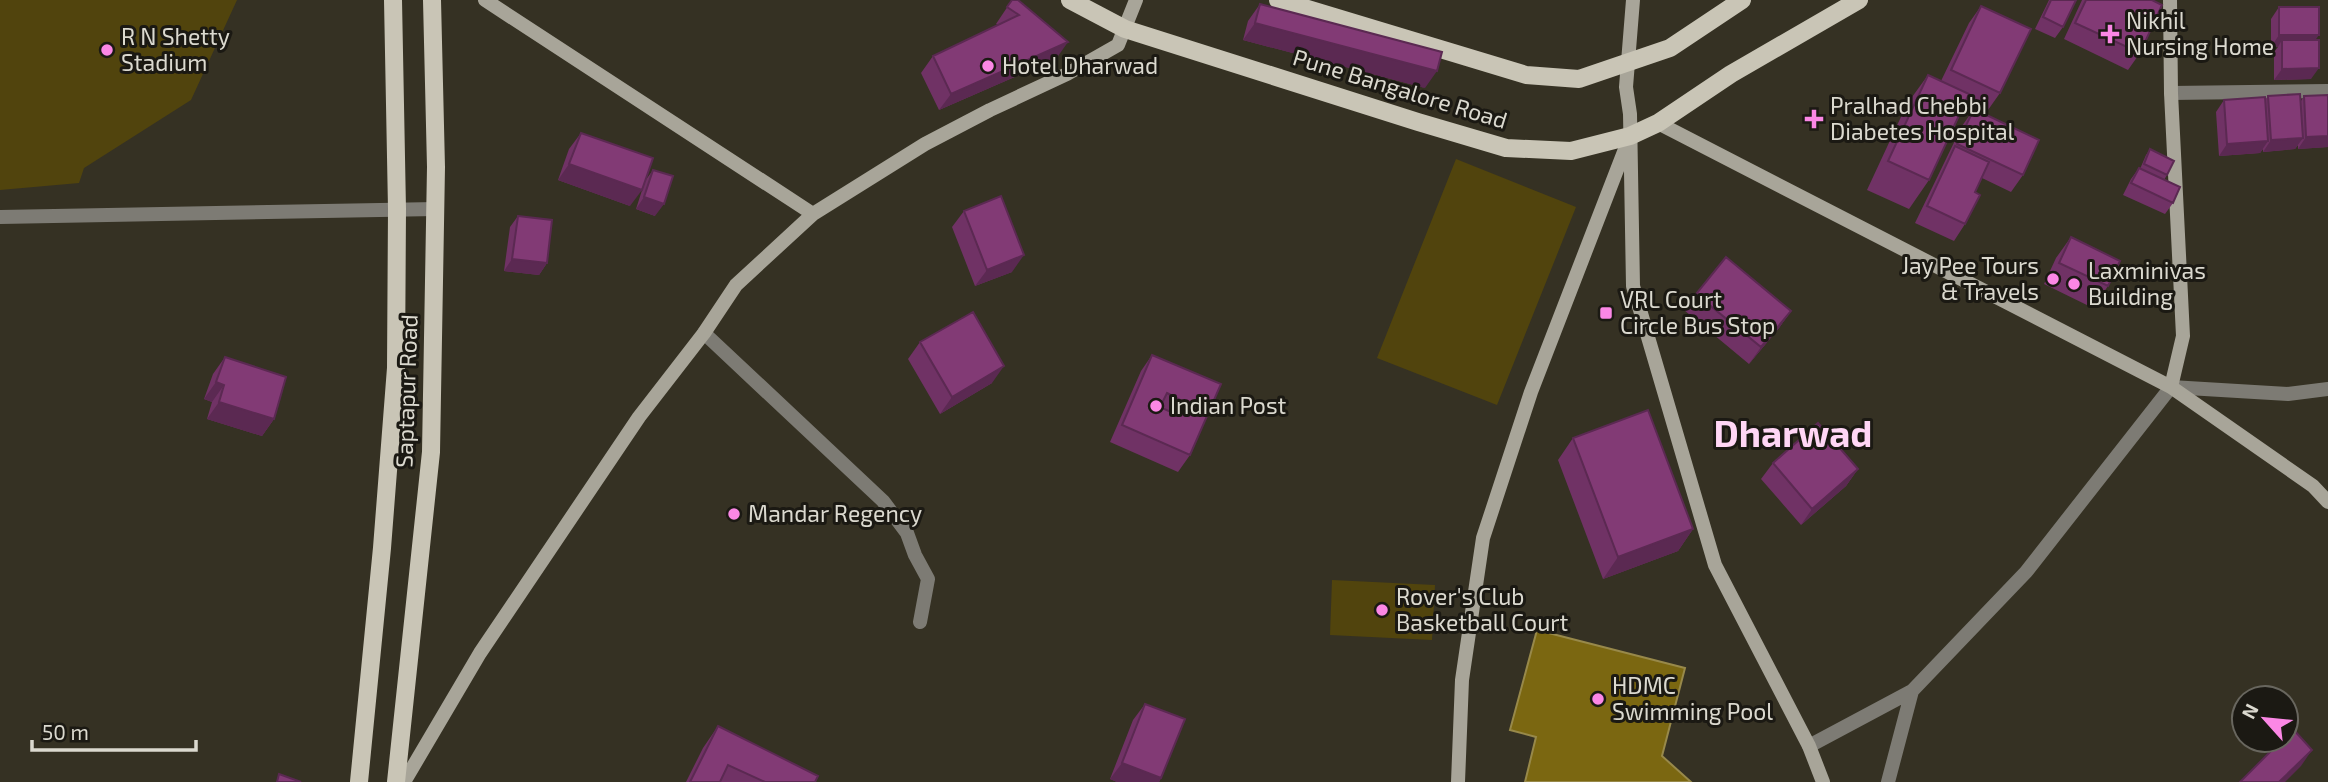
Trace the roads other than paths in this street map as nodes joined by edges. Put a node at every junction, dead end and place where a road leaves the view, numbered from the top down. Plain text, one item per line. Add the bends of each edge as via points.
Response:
1 (393, 0) edge
2 (432, 0) edge
3 (485, 0) edge
4 (1070, 0) edge
5 (1136, 0) edge
6 (1278, 0) edge
7 (1633, 0) edge
8 (1742, 0) edge
9 (1859, 0) edge
10 (2170, 0) edge
11 (1125, 29) junction
12 (1627, 63) junction
13 (2328, 91) edge
14 (2171, 93) junction
15 (1658, 123) junction
16 (1630, 136) junction
17 (397, 209) junction
18 (436, 209) junction
19 (813, 214) junction
20 (0, 217) edge
21 (704, 333) junction
22 (2171, 387) junction
23 (2328, 389) edge
24 (2328, 502) edge
25 (920, 622) dead end
26 (1912, 691) junction
27 (1809, 746) junction
28 (359, 782) edge
29 (396, 782) edge
30 (404, 782) edge
31 (1458, 782) edge
32 (1824, 782) edge
33 (1888, 782) edge

1 - 17 main road, Saptapur Road
2 - 18 main road, Saptapur Road
3 - 19 street
4 - 11 main road, Pune Bangalore Road
5 - 11 street
6 - 12 main road via 1526,75 1579,79
7 - 12 street
8 - 12 main road via 1670,48
9 - 15 main road, Pune Bangalore Road via 1731,74
10 - 14 street
11 - 16 main road, Pune Bangalore Road via 1506,148 1572,151
11 - 19 street via 1118,45 925,144
12 - 16 street
13 - 14 street
14 - 22 street via 2183,336
15 - 16 main road, Pune Bangalore Road
15 - 22 street
16 - 27 street via 1633,286 1714,565
16 - 31 street via 1531,392 1483,538 1462,680
17 - 18 street
17 - 20 street
17 - 28 main road, Saptapur Road via 396,368
18 - 29 main road, Saptapur Road via 431,452
19 - 21 street via 736,285
21 - 25 street via 883,501 907,533 928,579
21 - 30 street via 639,417 488,642
22 - 23 street via 2288,394
22 - 24 street via 2313,485
22 - 26 street via 2026,572
26 - 27 street
26 - 33 street
27 - 32 street

